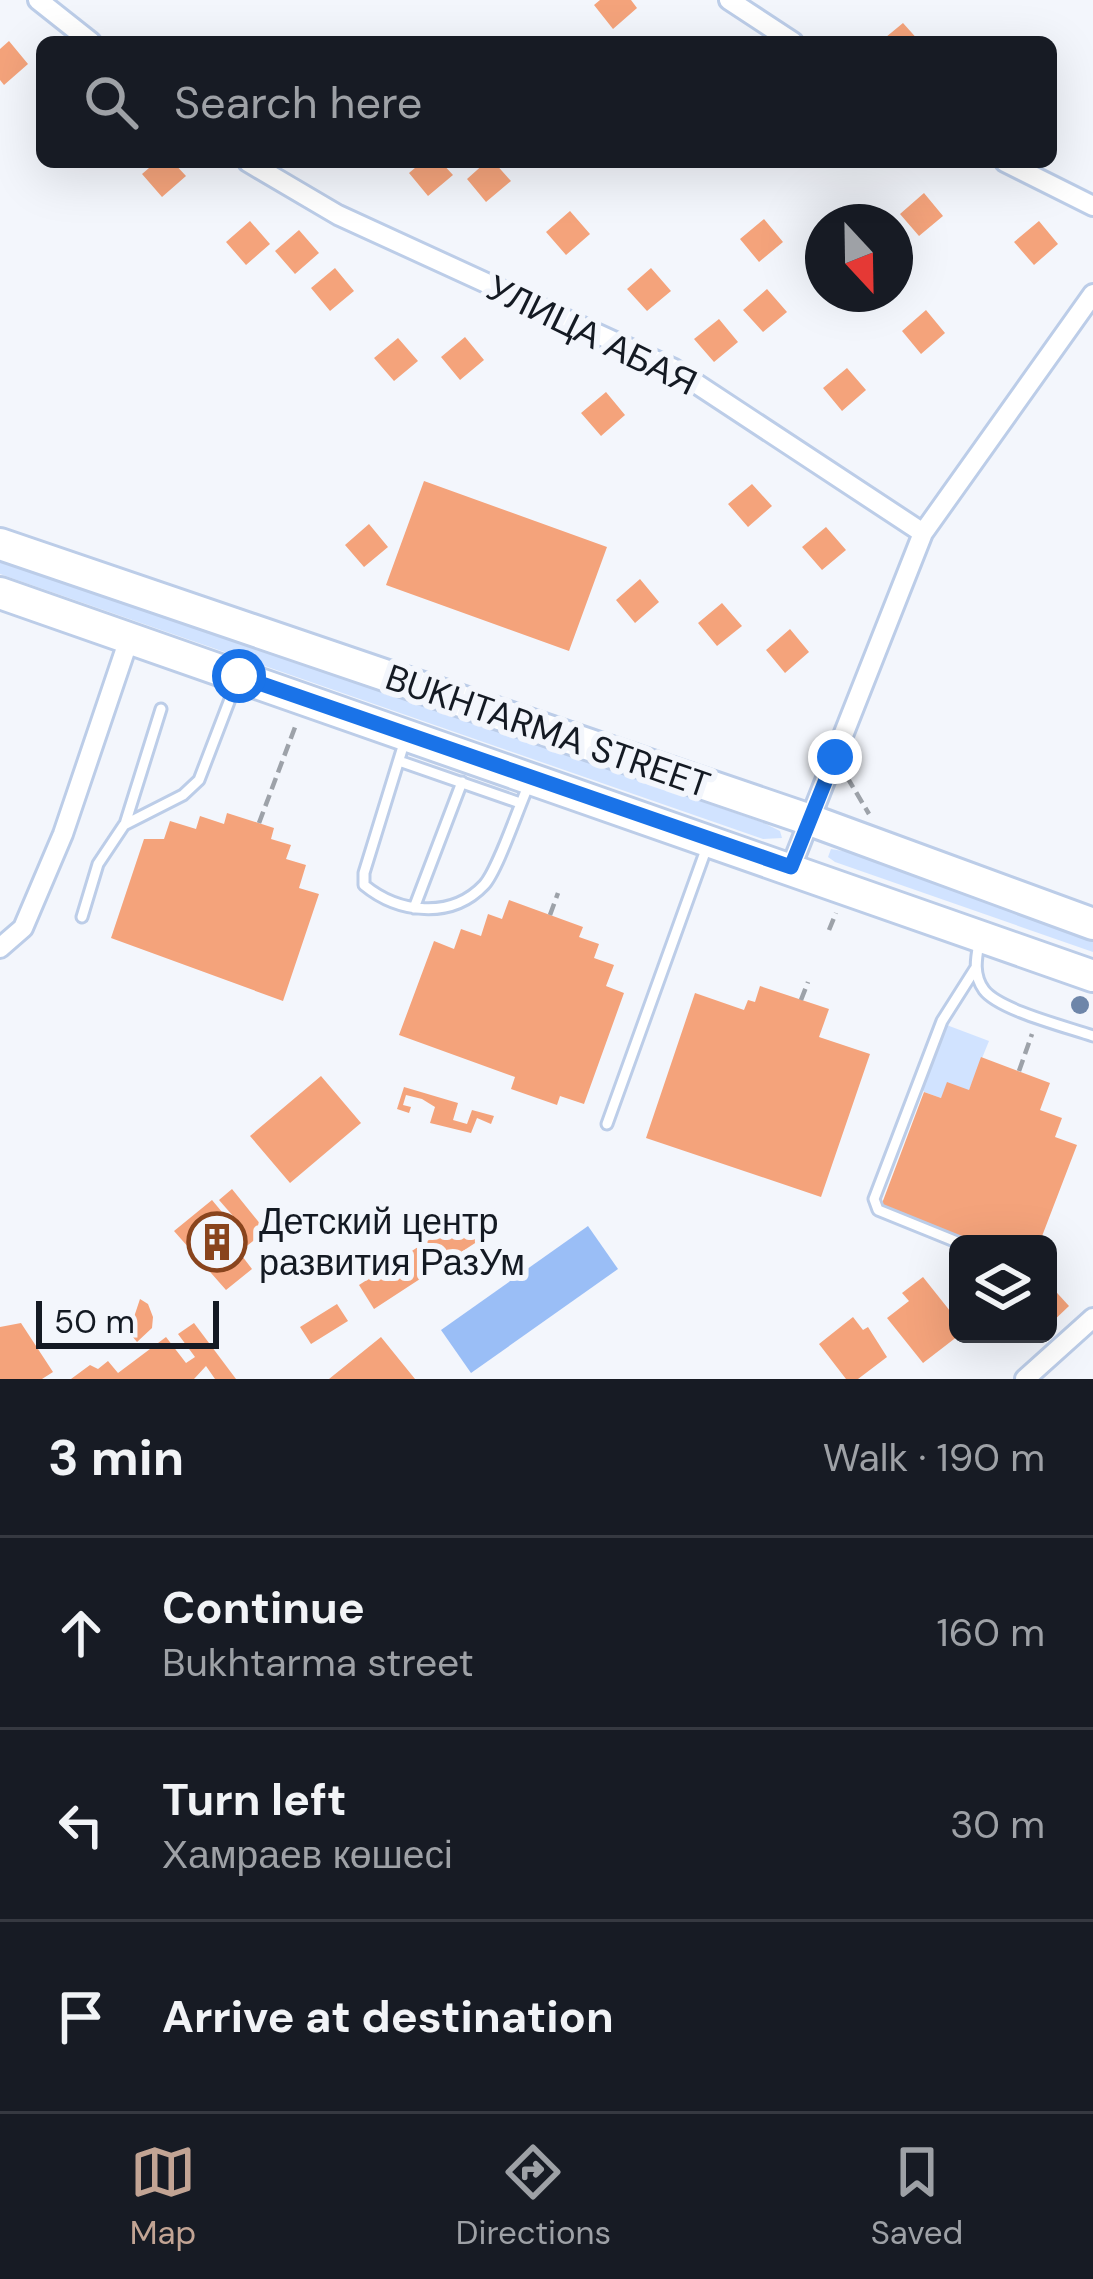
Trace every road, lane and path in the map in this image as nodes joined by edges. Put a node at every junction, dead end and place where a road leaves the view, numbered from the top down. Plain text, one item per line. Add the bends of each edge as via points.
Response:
1 (38, 0) edge
2 (729, 0) edge
3 (771, 0) edge
4 (757, 15) junction
5 (83, 36) edge
6 (786, 36) edge
7 (258, 168) edge
8 (1017, 168) edge
9 (1093, 206) edge
10 (1093, 293) edge
11 (923, 533) junction
12 (0, 544) edge
13 (0, 593) edge
14 (130, 636) junction
15 (239, 676) junction
16 (161, 709) dead end
17 (300, 714) dead end
18 (403, 747) junction
19 (835, 757) junction
20 (462, 782) junction
21 (526, 790) junction
22 (810, 820) junction
23 (872, 820) dead end
24 (259, 824) dead end
25 (124, 825) junction
26 (710, 839) junction
27 (791, 867) junction
28 (558, 893) dead end
29 (414, 908) junction
30 (550, 915) dead end
31 (82, 917) dead end
32 (1093, 924) edge
33 (981, 936) junction
34 (0, 948) edge
35 (975, 969) junction
36 (1093, 976) edge
37 (808, 982) dead end
38 (801, 1000) dead end
39 (1093, 1036) edge
40 (607, 1124) dead end
41 (949, 1239) edge
42 (1093, 1318) edge
43 (1025, 1379) edge

1 - 5 street
2 - 4 street
3 - 4 street
4 - 6 street
7 - 11 street, УЛИЦА АБАЯ via 338,215 674,369
8 - 9 street
10 - 11 street
11 - 19 street
12 - 22 main road, BUKHTARMA STREET
13 - 14 main road, BUKHTARMA STREET
14 - 15 main road, BUKHTARMA STREET
14 - 34 street via 63,834 23,928
15 - 18 main road, BUKHTARMA STREET
15 - 25 lane via 199,780
16 - 25 lane
17 - 24 path
18 - 20 lane
18 - 21 main road, BUKHTARMA STREET
18 - 29 lane via 364,885
19 - 22 street
19 - 23 path
20 - 21 lane
20 - 29 lane
21 - 26 main road, BUKHTARMA STREET
21 - 29 lane via 484,886 436,910
22 - 27 street
22 - 32 main road, BUKHTARMA STREET
25 - 31 lane via 98,864
26 - 27 main road, BUKHTARMA STREET
26 - 40 lane
27 - 33 main road, BUKHTARMA STREET
28 - 30 path
33 - 35 lane
33 - 36 main road, BUKHTARMA STREET
35 - 39 lane via 985,992 1005,1004
35 - 41 lane via 942,1021 874,1199 878,1210
37 - 38 path
42 - 43 street

